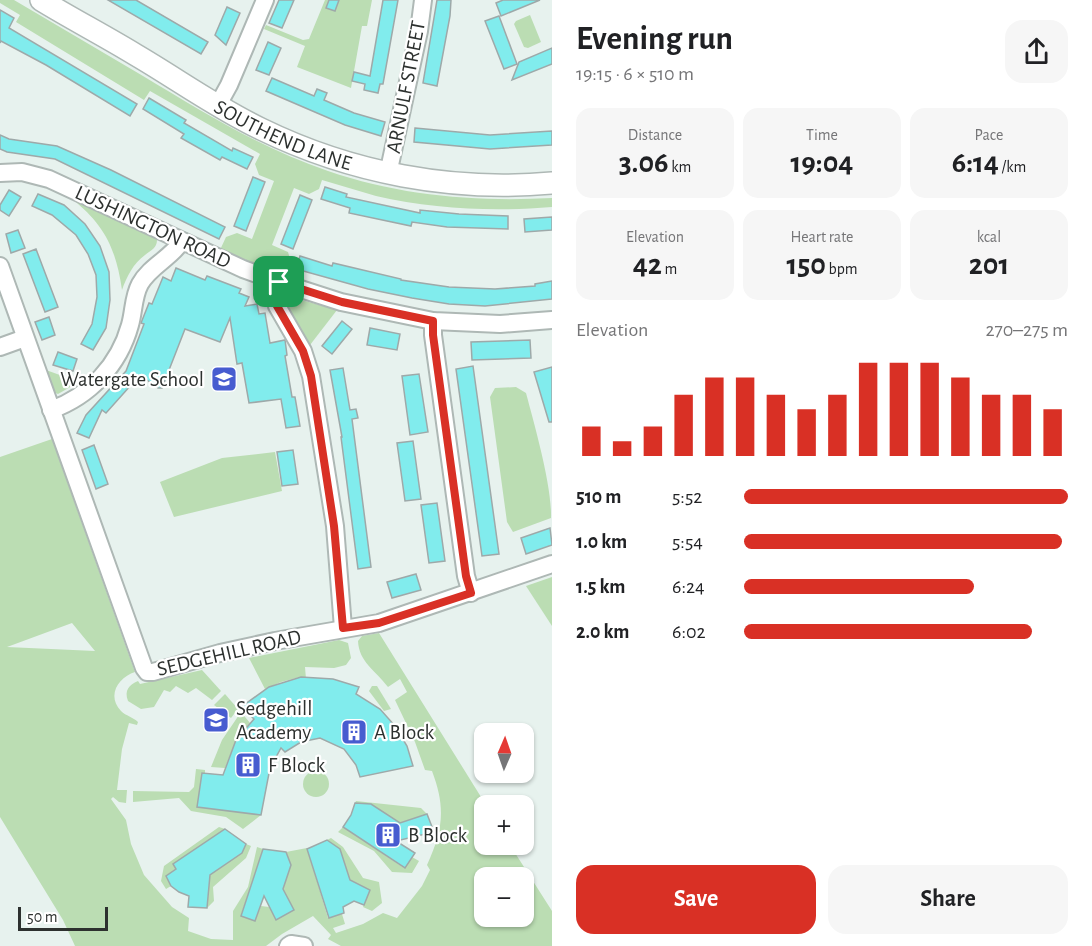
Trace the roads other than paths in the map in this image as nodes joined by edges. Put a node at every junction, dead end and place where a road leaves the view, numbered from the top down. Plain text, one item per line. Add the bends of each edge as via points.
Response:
1 (41, 0) edge
2 (265, 0) edge
3 (423, 0) edge
4 (71, 8) edge
5 (221, 98) junction
6 (390, 167) junction
7 (552, 171) edge
8 (0, 173) edge
9 (552, 183) edge
10 (182, 241) junction
11 (0, 266) edge
12 (279, 282) junction
13 (552, 320) edge
14 (433, 321) junction
15 (25, 338) junction
16 (0, 346) edge
17 (51, 410) junction
18 (552, 564) edge
19 (471, 593) junction
20 (343, 628) junction
21 (288, 946) edge
22 (304, 946) edge

1 - 4 main road, SOUTHEND LANE
2 - 5 street
3 - 6 street, ARNULF STREET
4 - 5 main road, SOUTHEND LANE
5 - 6 main road, SOUTHEND LANE
6 - 7 main road, SOUTHEND LANE
6 - 9 main road, SOUTHEND LANE via 463,184
8 - 10 street, LUSHINGTON ROAD via 22,172 49,179
10 - 12 street, LUSHINGTON ROAD
10 - 17 street via 139,285 126,338 101,378 82,396
11 - 15 street, SEDGEHILL ROAD
12 - 14 street, LUSHINGTON ROAD via 342,302
12 - 20 street via 277,306 303,351 311,376 334,526
13 - 14 street, LUSHINGTON ROAD via 500,324
14 - 19 street
15 - 16 street
15 - 17 street, SEDGEHILL ROAD
17 - 20 street, SEDGEHILL ROAD via 147,672 275,640
18 - 19 street, SEDGEHILL ROAD
19 - 20 street, SEDGEHILL ROAD via 379,623
21 - 22 street

